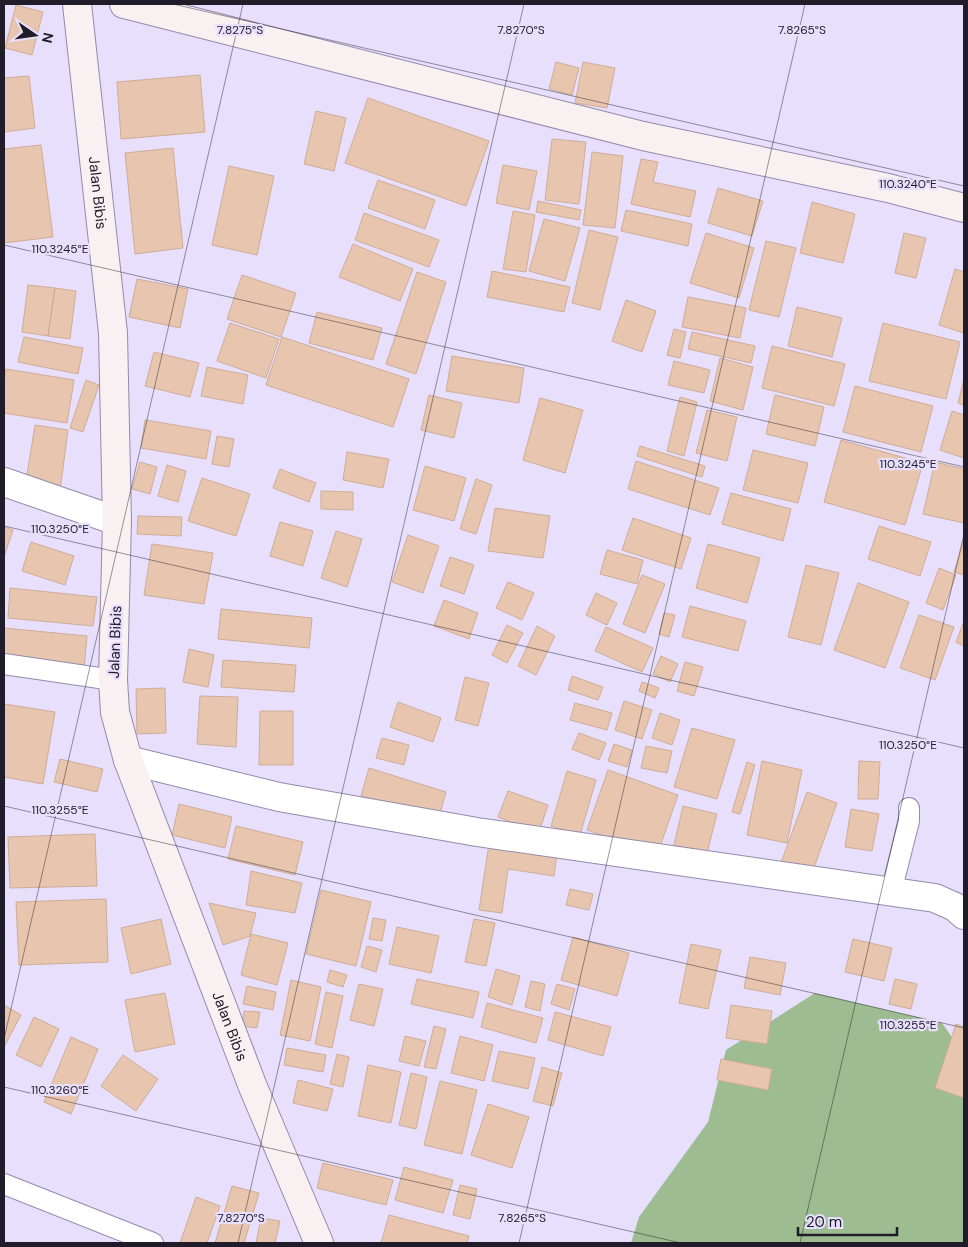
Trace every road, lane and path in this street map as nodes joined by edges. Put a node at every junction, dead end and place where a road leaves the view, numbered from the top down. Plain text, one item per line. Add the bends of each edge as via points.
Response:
1 (77, 4) edge
2 (124, 4) edge
3 (964, 208) edge
4 (4, 482) edge
5 (117, 521) junction
6 (4, 664) edge
7 (113, 680) junction
8 (128, 760) junction
9 (909, 808) dead end
10 (891, 892) junction
11 (964, 915) edge
12 (4, 1184) edge
13 (153, 1243) edge
14 (319, 1243) edge

1 - 5 main road, Jalan Bibis via 113,333
2 - 3 main road via 643,136 888,188
4 - 5 street
5 - 7 main road, Jalan Bibis
6 - 7 lane
7 - 8 main road, Jalan Bibis via 115,712
8 - 10 street via 279,797 477,832
8 - 14 main road, Jalan Bibis via 253,1087
9 - 10 lane via 909,820
10 - 11 street via 935,898
12 - 13 lane

